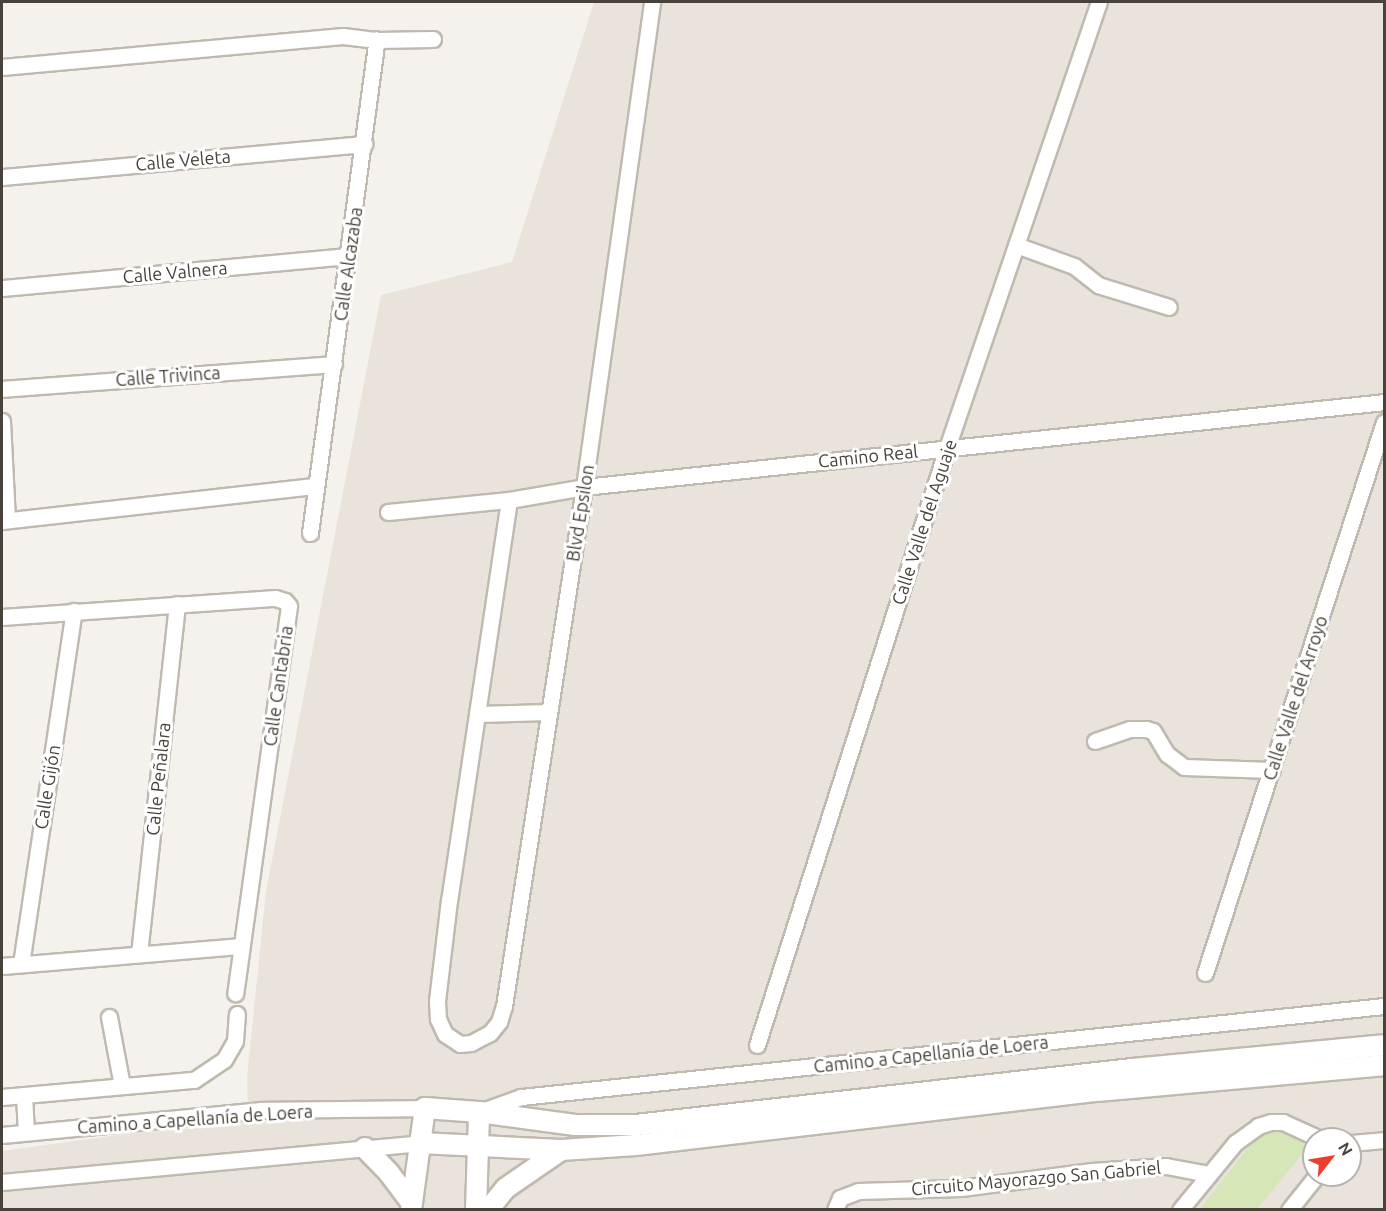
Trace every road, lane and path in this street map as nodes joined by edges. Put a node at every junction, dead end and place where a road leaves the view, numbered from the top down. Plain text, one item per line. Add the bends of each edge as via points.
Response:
1 (652, 2) edge
2 (1099, 2) edge
3 (434, 39) dead end
4 (377, 40) junction
5 (2, 67) edge
6 (365, 144) junction
7 (2, 177) edge
8 (1016, 245) junction
9 (349, 256) junction
10 (2, 288) edge
11 (1169, 307) dead end
12 (334, 364) junction
13 (2, 388) edge
14 (1384, 402) edge
15 (2, 421) edge
16 (1384, 422) edge
17 (947, 448) junction
18 (316, 486) junction
19 (584, 487) junction
20 (509, 500) junction
21 (388, 512) dead end
22 (4, 521) edge
23 (309, 533) dead end
24 (177, 604) junction
25 (74, 611) junction
26 (2, 617) edge
27 (549, 712) junction
28 (477, 714) junction
29 (1095, 741) dead end
30 (1272, 770) junction
31 (240, 946) junction
32 (139, 954) junction
33 (21, 964) junction
34 (2, 966) edge
35 (1205, 973) dead end
36 (235, 993) dead end
37 (1384, 1005) edge
38 (237, 1014) dead end
39 (109, 1017) dead end
40 (757, 1045) dead end
41 (1384, 1045) edge
42 (1384, 1065) edge
43 (122, 1086) junction
44 (24, 1095) junction
45 (2, 1097) edge
46 (425, 1108) junction
47 (479, 1112) junction
48 (1302, 1131) edge
49 (26, 1132) junction
50 (2, 1135) edge
51 (1384, 1140) edge
52 (1362, 1142) edge
53 (421, 1143) junction
54 (365, 1148) junction
55 (479, 1148) junction
56 (561, 1150) junction
57 (1209, 1174) junction
58 (2, 1182) edge
59 (1307, 1187) edge
60 (411, 1206) edge
61 (476, 1209) edge
62 (488, 1209) edge
63 (835, 1209) edge
64 (1180, 1209) edge
65 (1289, 1209) edge

1 - 19 street, Blvd Epsilon
2 - 8 street, Calle Valle del Aguaje
3 - 4 street
4 - 5 street via 343,36
4 - 6 street, Calle Alcazaba
6 - 7 street, Calle Veleta
6 - 9 street, Calle Alcazaba
8 - 11 street via 1074,267 1098,285
8 - 17 street, Calle Valle del Aguaje
9 - 10 street, Calle Valnera
9 - 12 street, Calle Alcazaba
12 - 13 street, Calle Trivinca
12 - 18 street, Calle Alcazaba
14 - 17 street, Camino Real
15 - 22 street
16 - 30 street, Calle Valle del Arroyo
17 - 19 street, Camino Real
17 - 40 street, Calle Valle del Aguaje
18 - 22 street
18 - 23 street, Calle Alcazaba
19 - 20 street, Camino Real
19 - 27 street, Blvd Epsilon
20 - 21 street, Camino Real
20 - 28 street
24 - 25 street, Calle Cantabria
24 - 31 street, Calle Cantabria via 275,598 289,606
24 - 32 street, Calle Peñalara
25 - 26 street, Calle Cantabria
25 - 33 street, Calle Gijón
27 - 28 street
27 - 28 street, Blvd Epsilon via 504,1006 490,1033 460,1044 445,1034 438,1018 437,1001
29 - 30 street via 1130,729 1146,729 1153,731 1167,754 1184,767
30 - 35 street, Calle Valle del Arroyo
31 - 32 street
31 - 36 street, Calle Cantabria
32 - 33 street
33 - 34 street
37 - 47 street, Camino a Capellanía de Loera via 521,1097
38 - 43 street via 235,1041 224,1060 194,1080
39 - 43 street
41 - 47 street via 635,1125 575,1125
42 - 56 street via 1099,1091 704,1138
43 - 44 street
44 - 45 street
44 - 49 street
46 - 47 street
46 - 49 street, Camino a Capellanía de Loera via 260,1110
46 - 53 street
47 - 55 street
48 - 57 street via 1283,1122 1271,1122 1250,1131
49 - 50 street, Camino a Capellanía de Loera
51 - 52 street
53 - 54 street
53 - 55 street
53 - 60 street
54 - 58 street
54 - 60 street via 389,1173
55 - 56 street
55 - 61 street
56 - 62 street via 506,1188
57 - 63 street, Circuito Mayorazgo San Gabriel via 1166,1166 961,1188 858,1191 840,1198
57 - 64 street
59 - 65 street

